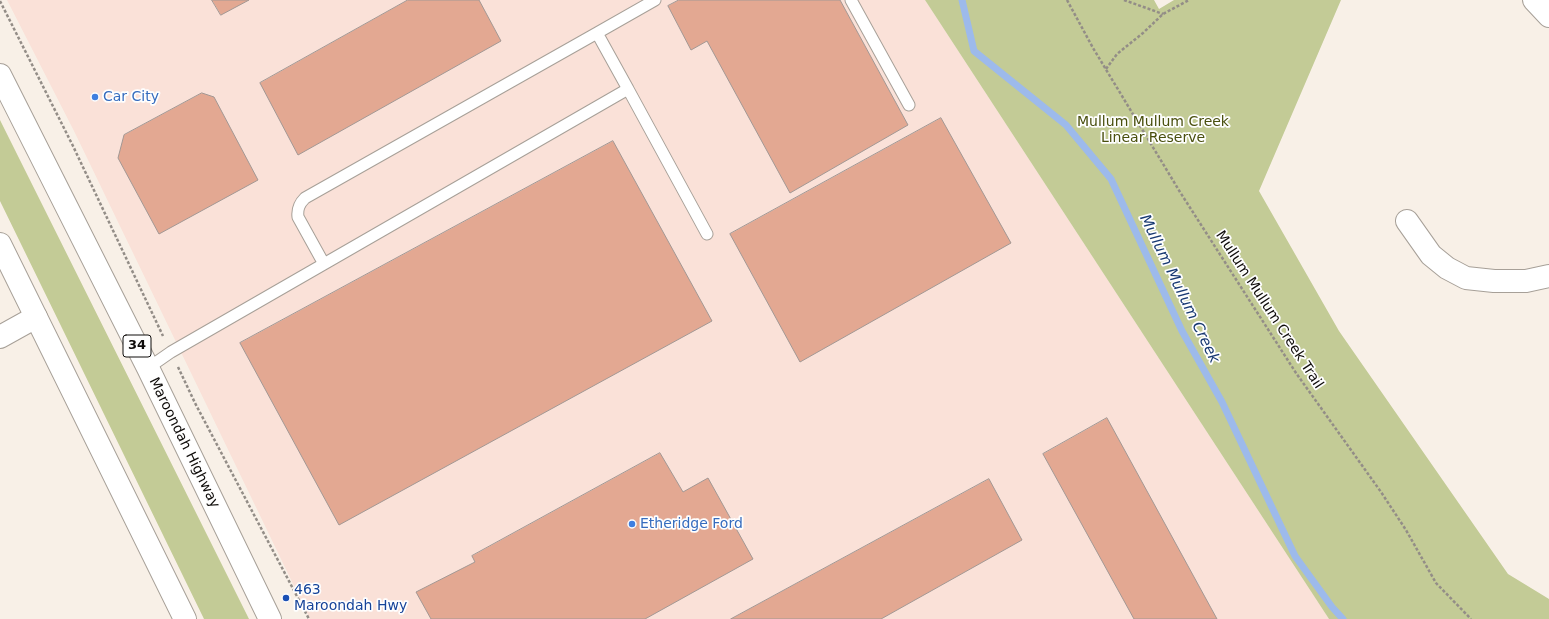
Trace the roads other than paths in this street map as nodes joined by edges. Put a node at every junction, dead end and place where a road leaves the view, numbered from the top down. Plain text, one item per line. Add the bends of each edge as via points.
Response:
1 (655, 0) edge
2 (851, 0) edge
3 (1534, 0) edge
4 (1549, 16) edge
5 (597, 33) junction
6 (0, 76) edge
7 (628, 89) junction
8 (909, 105) dead end
9 (1406, 221) dead end
10 (707, 234) dead end
11 (0, 244) edge
12 (324, 264) junction
13 (1549, 276) edge
14 (36, 316) junction
15 (0, 337) edge
16 (148, 368) junction
17 (185, 619) edge
18 (270, 619) edge

1 - 5 lane
2 - 8 lane
3 - 4 main road
5 - 7 lane
5 - 12 lane via 305,198 297,210 298,217
6 - 16 main road, Maroondah Highway / 34
7 - 10 lane
7 - 12 lane
9 - 13 main road via 1431,255 1447,268 1466,278 1526,281
11 - 14 main road
12 - 16 lane via 171,352
14 - 15 main road
14 - 17 main road
16 - 18 main road, Maroondah Highway / 34

